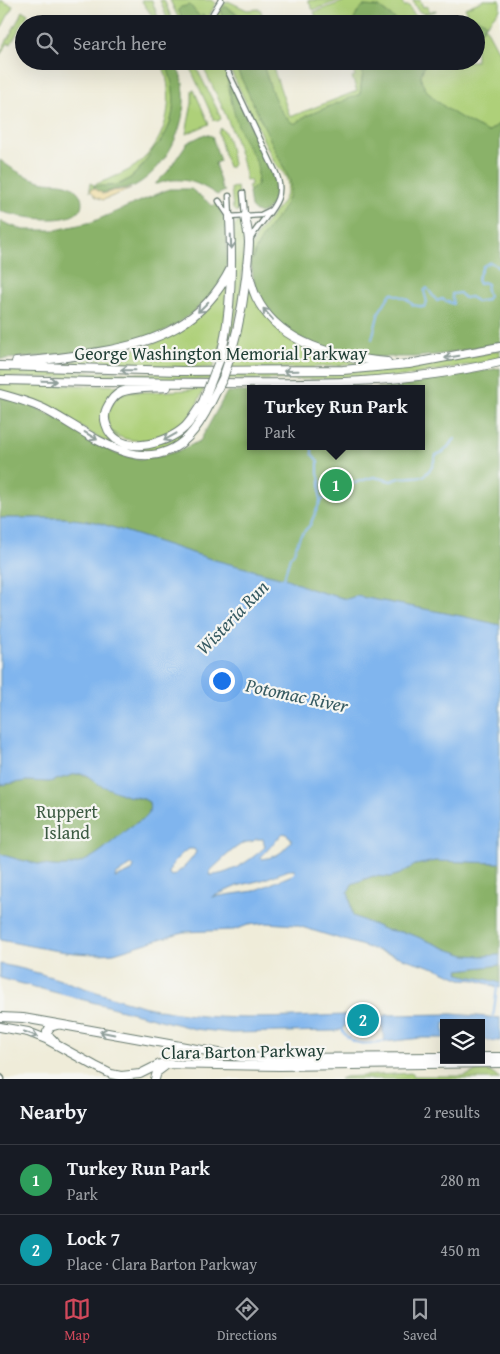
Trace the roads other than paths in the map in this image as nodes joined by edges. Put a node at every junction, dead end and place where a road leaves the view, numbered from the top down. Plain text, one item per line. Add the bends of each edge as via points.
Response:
1 (222, 0) edge
2 (212, 15) edge
3 (227, 70) edge
4 (243, 193) dead end
5 (229, 196) dead end
6 (219, 201) dead end
7 (272, 210) junction
8 (245, 216) junction
9 (230, 217) junction
10 (249, 243) junction
11 (247, 264) junction
12 (231, 268) junction
13 (500, 347) edge
14 (500, 362) edge
15 (409, 364) junction
16 (0, 365) edge
17 (0, 380) edge
18 (201, 383) junction
19 (0, 394) edge
20 (207, 402) junction
21 (0, 1017) edge
22 (63, 1025) junction
23 (0, 1027) edge
24 (61, 1046) junction
25 (286, 1053) dead end
26 (324, 1055) dead end
27 (241, 1057) junction
28 (440, 1057) edge
29 (485, 1057) edge
30 (500, 1057) edge
31 (340, 1058) junction
32 (500, 1063) edge
33 (168, 1064) junction
34 (111, 1074) junction
35 (121, 1079) edge
36 (155, 1079) edge

1 - 2 street
3 - 7 street via 278,176 280,194
4 - 8 street
5 - 9 street
6 - 9 street
7 - 8 street
7 - 10 street
8 - 9 street
8 - 10 highway
9 -> 12 highway
10 - 11 highway
15 -> 11 highway via 346,357 322,351 299,339 265,311 252,289
11 - 20 highway, bridge via 242,305 230,356 223,378
12 -> 16 highway via 205,306 154,339 73,357
12 - 20 highway, bridge via 230,308 221,356
13 -> 15 highway, George Washington Memorial Parkway
14 - 18 highway, George Washington Memorial Parkway via 428,376 361,382
15 -> 16 highway, George Washington Memorial Parkway via 343,370 264,371 103,370
17 -> 18 highway, George Washington Memorial Parkway
20 -> 18 highway via 177,433 154,444 136,445 119,441 110,433 105,421 109,403 122,392
19 -> 20 highway via 42,408 116,450 144,456 164,452 181,442 196,427
21 - 22 highway, Clara Barton Parkway
22 - 24 highway via 48,1028 50,1037
27 -> 22 highway, Clara Barton Parkway
23 -> 24 highway, Clara Barton Parkway via 28,1032
24 - 34 highway, Clara Barton Parkway
25 - 27 highway
26 - 31 highway
27 - 31 highway, Clara Barton Parkway
28 - 31 highway, Clara Barton Parkway
29 - 30 highway
32 - 33 highway, Clara Barton Parkway
33 - 34 highway, Clara Barton Parkway via 160,1064 133,1076
33 - 36 highway via 156,1072
34 - 35 highway

